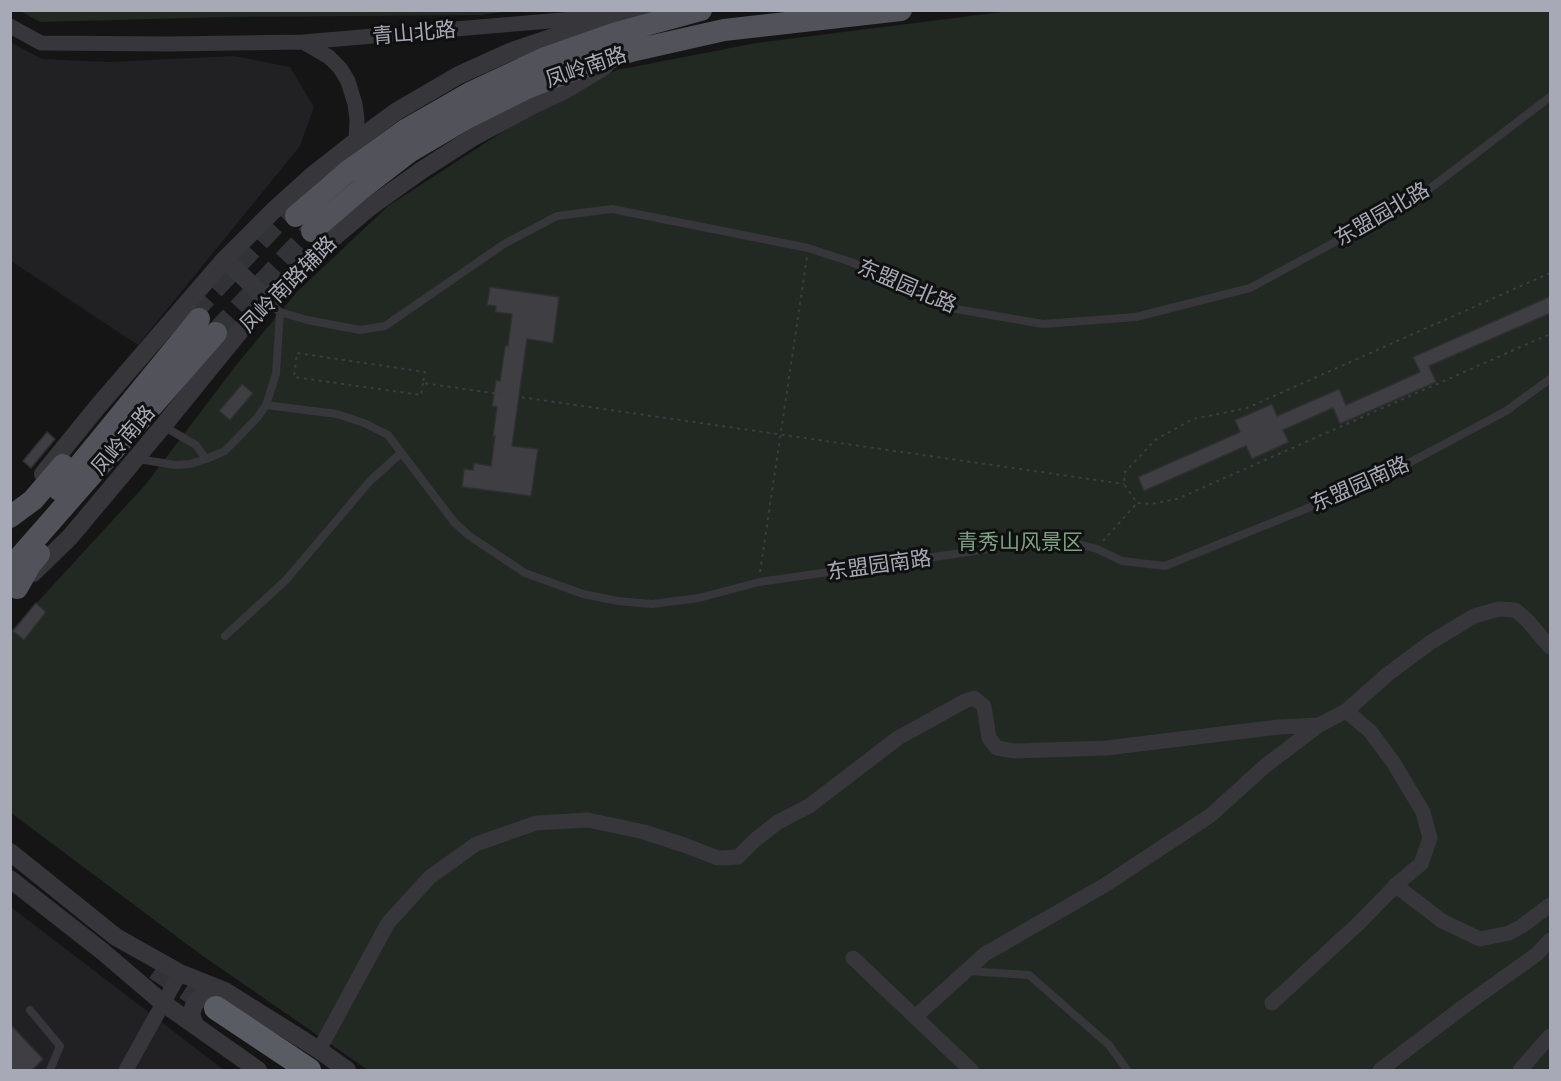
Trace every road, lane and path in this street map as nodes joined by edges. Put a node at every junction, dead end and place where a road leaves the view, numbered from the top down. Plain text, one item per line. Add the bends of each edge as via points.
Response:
1 (668, 10) edge
2 (691, 10) edge
3 (701, 10) edge
4 (901, 10) edge
5 (616, 16) junction
6 (10, 26) edge
7 (303, 42) junction
8 (632, 51) junction
9 (1551, 97) edge
10 (356, 141) junction
11 (299, 219) junction
12 (808, 248) junction
13 (225, 259) junction
14 (1551, 273) edge
15 (266, 299) junction
16 (280, 312) junction
17 (1551, 334) edge
18 (182, 372) junction
19 (1551, 379) edge
20 (423, 383) junction
21 (266, 405) junction
22 (163, 426) junction
23 (781, 435) junction
24 (401, 453) junction
25 (136, 459) junction
26 (206, 459) junction
27 (1124, 484) junction
28 (1137, 503) junction
29 (16, 533) edge
30 (1097, 549) junction
31 (759, 582) junction
32 (13, 584) edge
33 (225, 636) dead end
34 (1551, 647) edge
35 (1346, 711) junction
36 (1319, 725) junction
37 (10, 852) edge
38 (10, 879) edge
39 (1395, 885) junction
40 (1551, 905) edge
41 (1551, 940) edge
42 (853, 958) dead end
43 (967, 971) junction
44 (180, 973) junction
45 (163, 1003) junction
46 (1272, 1003) dead end
47 (30, 1010) dead end
48 (211, 1011) junction
49 (915, 1017) junction
50 (1551, 1036) edge
51 (314, 1060) edge
52 (50, 1071) edge
53 (126, 1071) edge
54 (258, 1071) edge
55 (284, 1071) edge
56 (347, 1071) edge
57 (971, 1071) edge
58 (1127, 1071) edge
59 (1380, 1071) edge
60 (1521, 1071) edge

1 - 5 street, 青山北路
2 - 11 main road, 凤岭南路 via 612,24 463,84 402,120 342,164
3 - 11 main road, 凤岭南路 via 545,58 470,93 398,135 347,172
4 - 8 main road, 凤岭南路 via 724,30
5 - 7 street, 青山北路
5 - 10 street via 512,51 459,75 397,111
6 - 7 street, 青山北路 via 41,43
7 - 10 street via 329,57 348,81 355,104
8 - 11 main road, 凤岭南路 via 527,88 465,118 409,152 361,189
8 - 15 street, 凤岭南路辅路 via 475,136 422,170 370,207
9 - 12 lane, 东盟园北路 via 1420,196 1250,288 1136,316 1043,324 956,309 851,262
10 - 13 street via 314,174
12 - 16 lane, 东盟园北路 via 612,209 557,216 504,244 385,326 360,330
12 - 23 path
13 - 15 street
13 - 29 street via 99,405
14 - 27 path via 1246,408 1193,419 1155,440 1125,472
15 - 16 lane
15 - 22 street, 凤岭南路辅路
16 - 21 lane via 276,374
17 - 28 path via 1177,499
18 - 29 main road, 凤岭南路
18 - 29 main road, 凤岭南路 via 202,322
18 - 32 main road via 151,422
19 - 30 lane, 东盟园南路 via 1506,411 1377,480 1166,566 1122,561
20 - 20 path via 421,395 294,377 297,353 425,372
20 - 23 path
21 - 24 lane, 东盟园南路 via 336,414 364,423 388,435
21 - 26 lane via 225,451
22 - 25 street, 凤岭南路辅路
22 - 26 lane via 196,445
23 - 27 path
23 - 31 path
24 - 31 lane, 东盟园南路 via 468,535 525,573 583,594 652,604 699,598
24 - 33 lane via 370,481 286,580
25 - 26 lane via 175,465
25 - 32 street, 凤岭南路辅路 via 70,537
27 - 28 path
28 - 30 path
29 - 32 main road
30 - 31 lane, 东盟园南路 via 1059,539
34 - 35 street via 1515,610 1499,609 1474,616 1431,642
35 - 36 street
35 - 39 street via 1370,731 1423,812 1430,838 1421,864
36 - 43 street via 1265,766 1211,815 1105,885 985,954
36 - 51 street via 1106,748 1015,751 997,748 989,738 984,706 974,698 898,738 809,806 778,822 738,857 718,858 644,832 588,820 536,823 476,844 430,878 388,923
37 - 44 street via 116,937
38 - 45 street
39 - 40 street via 1442,921 1480,939 1509,933
39 - 46 street
41 - 59 street via 1538,954
42 - 49 street
43 - 49 street
43 - 58 lane via 1029,975 1108,1045
44 - 45 street
44 - 48 street
45 - 48 street
45 - 53 street
47 - 52 lane via 60,1046
48 - 51 highway
48 - 54 street
48 - 55 highway
49 - 57 street
50 - 60 street
51 - 56 street

